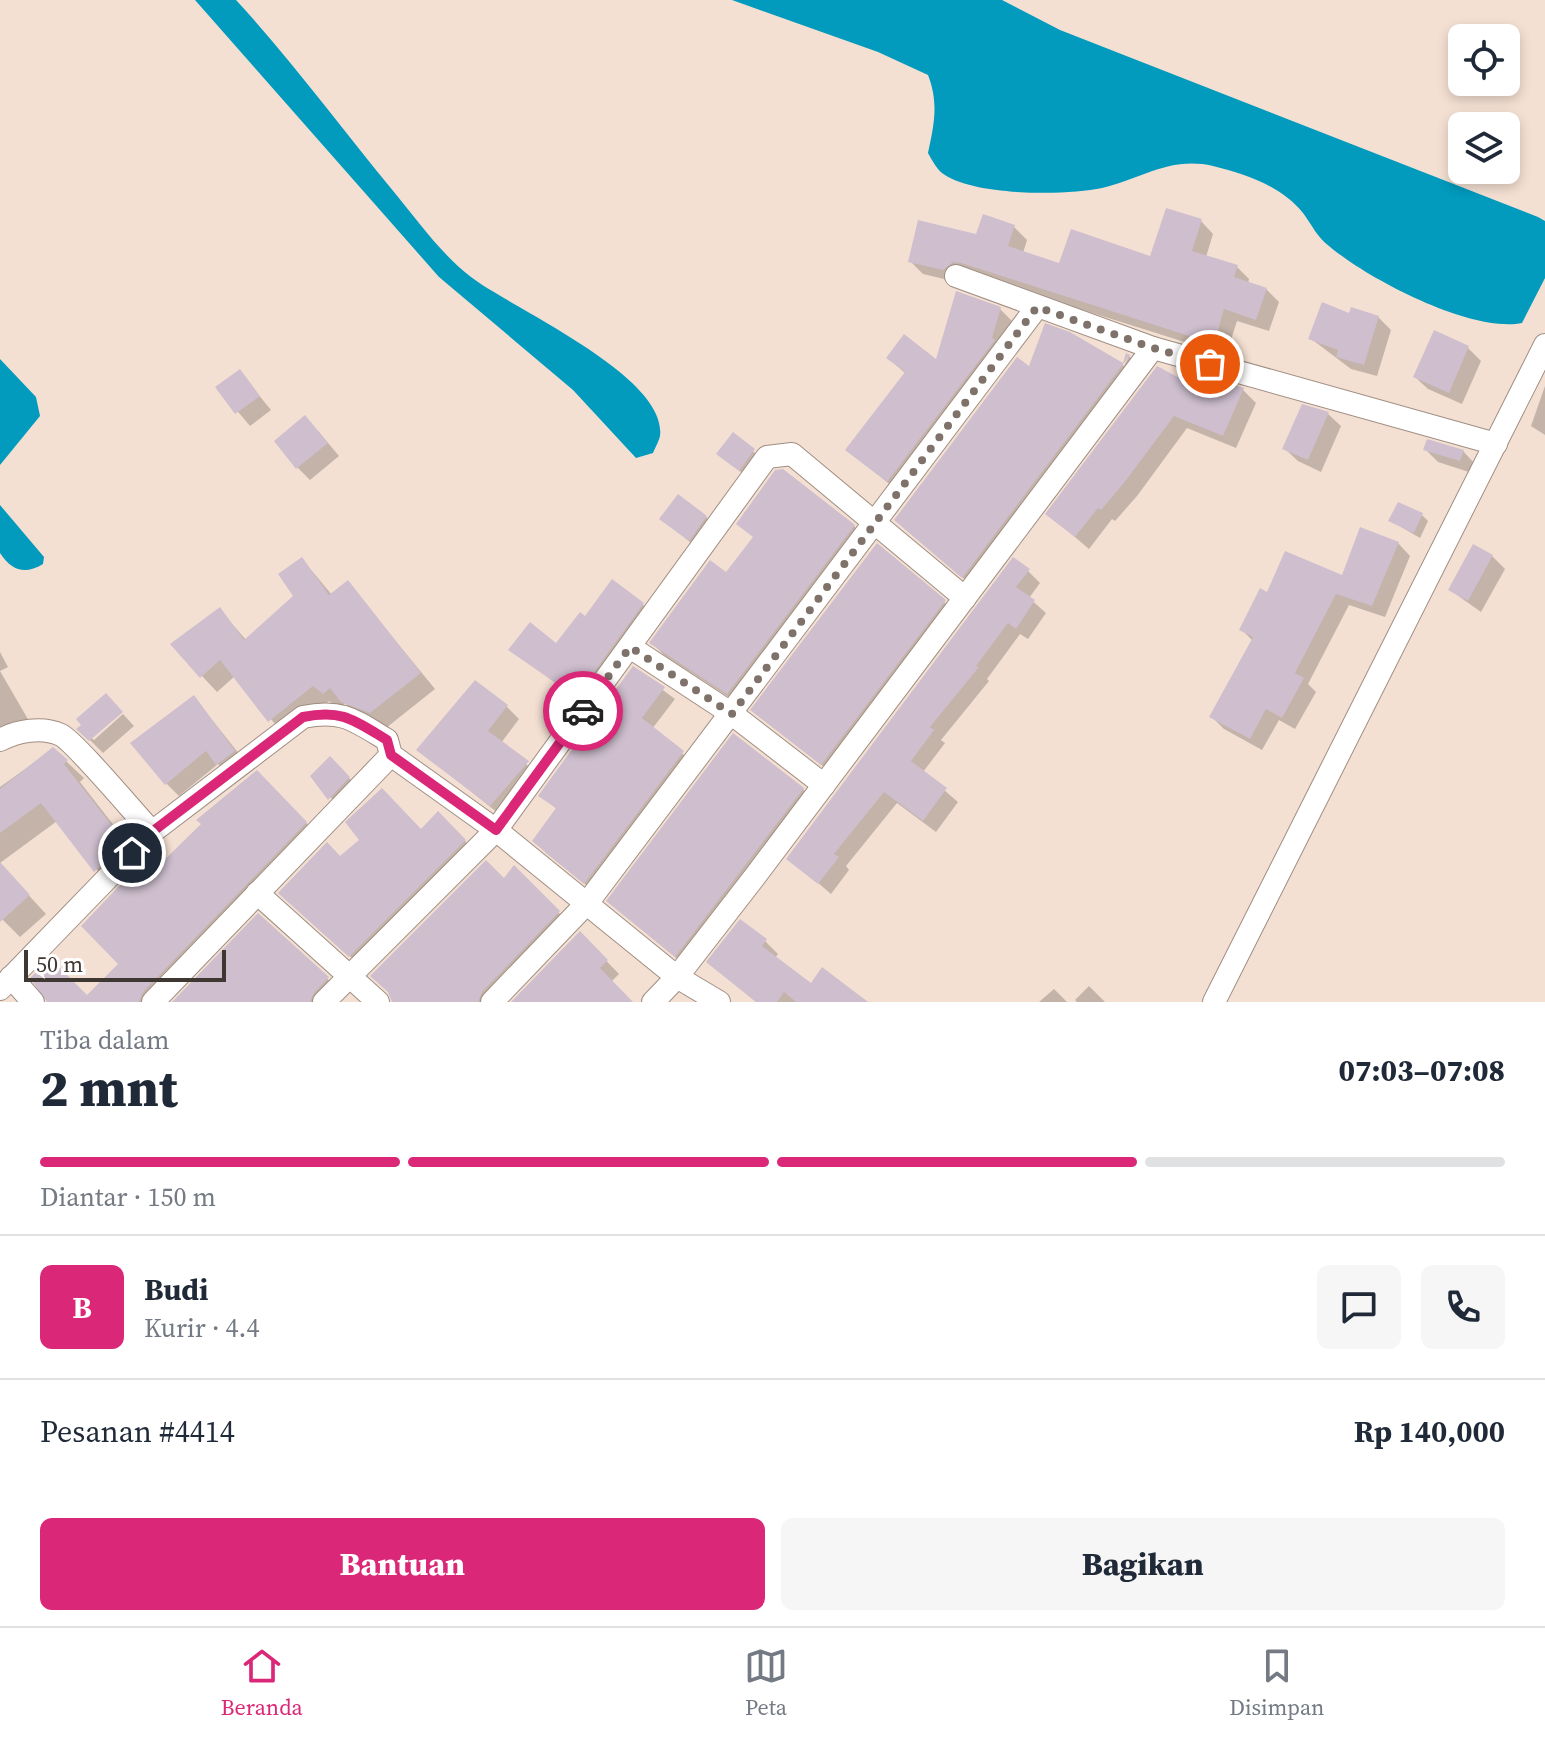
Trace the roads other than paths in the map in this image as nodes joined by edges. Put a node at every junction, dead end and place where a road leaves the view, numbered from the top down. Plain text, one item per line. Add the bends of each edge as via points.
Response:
1 (956, 276) dead end
2 (1037, 307) junction
3 (1545, 345) edge
4 (1153, 348) junction
5 (1496, 444) junction
6 (877, 523) junction
7 (965, 598) junction
8 (630, 647) junction
9 (732, 714) junction
10 (0, 740) edge
11 (391, 755) junction
12 (824, 785) junction
13 (496, 830) junction
14 (152, 832) junction
15 (257, 893) junction
16 (588, 902) junction
17 (351, 975) junction
18 (677, 977) junction
19 (5, 983) edge
20 (33, 1002) edge
21 (153, 1002) edge
22 (324, 1002) edge
23 (378, 1002) edge
24 (492, 1002) edge
25 (653, 1002) edge
26 (719, 1002) edge
27 (1214, 1002) edge

1 - 2 street
2 - 4 street
2 - 6 street
3 - 5 street
4 - 5 street
4 - 7 street
5 - 27 street
6 - 7 street
6 - 8 street via 792,454 767,457
6 - 9 street
7 - 12 street
8 - 9 street
8 - 13 street
9 - 12 street
9 - 16 street
10 - 14 street via 35,730 62,736
11 - 13 street
11 - 14 street via 387,740 352,719 331,711 303,717
11 - 15 street
12 - 18 street
13 - 16 street
13 - 17 street
14 - 19 street
15 - 17 street
15 - 21 street
16 - 18 street
16 - 24 street
17 - 22 street
17 - 23 street
18 - 25 street
18 - 26 street
19 - 20 street

